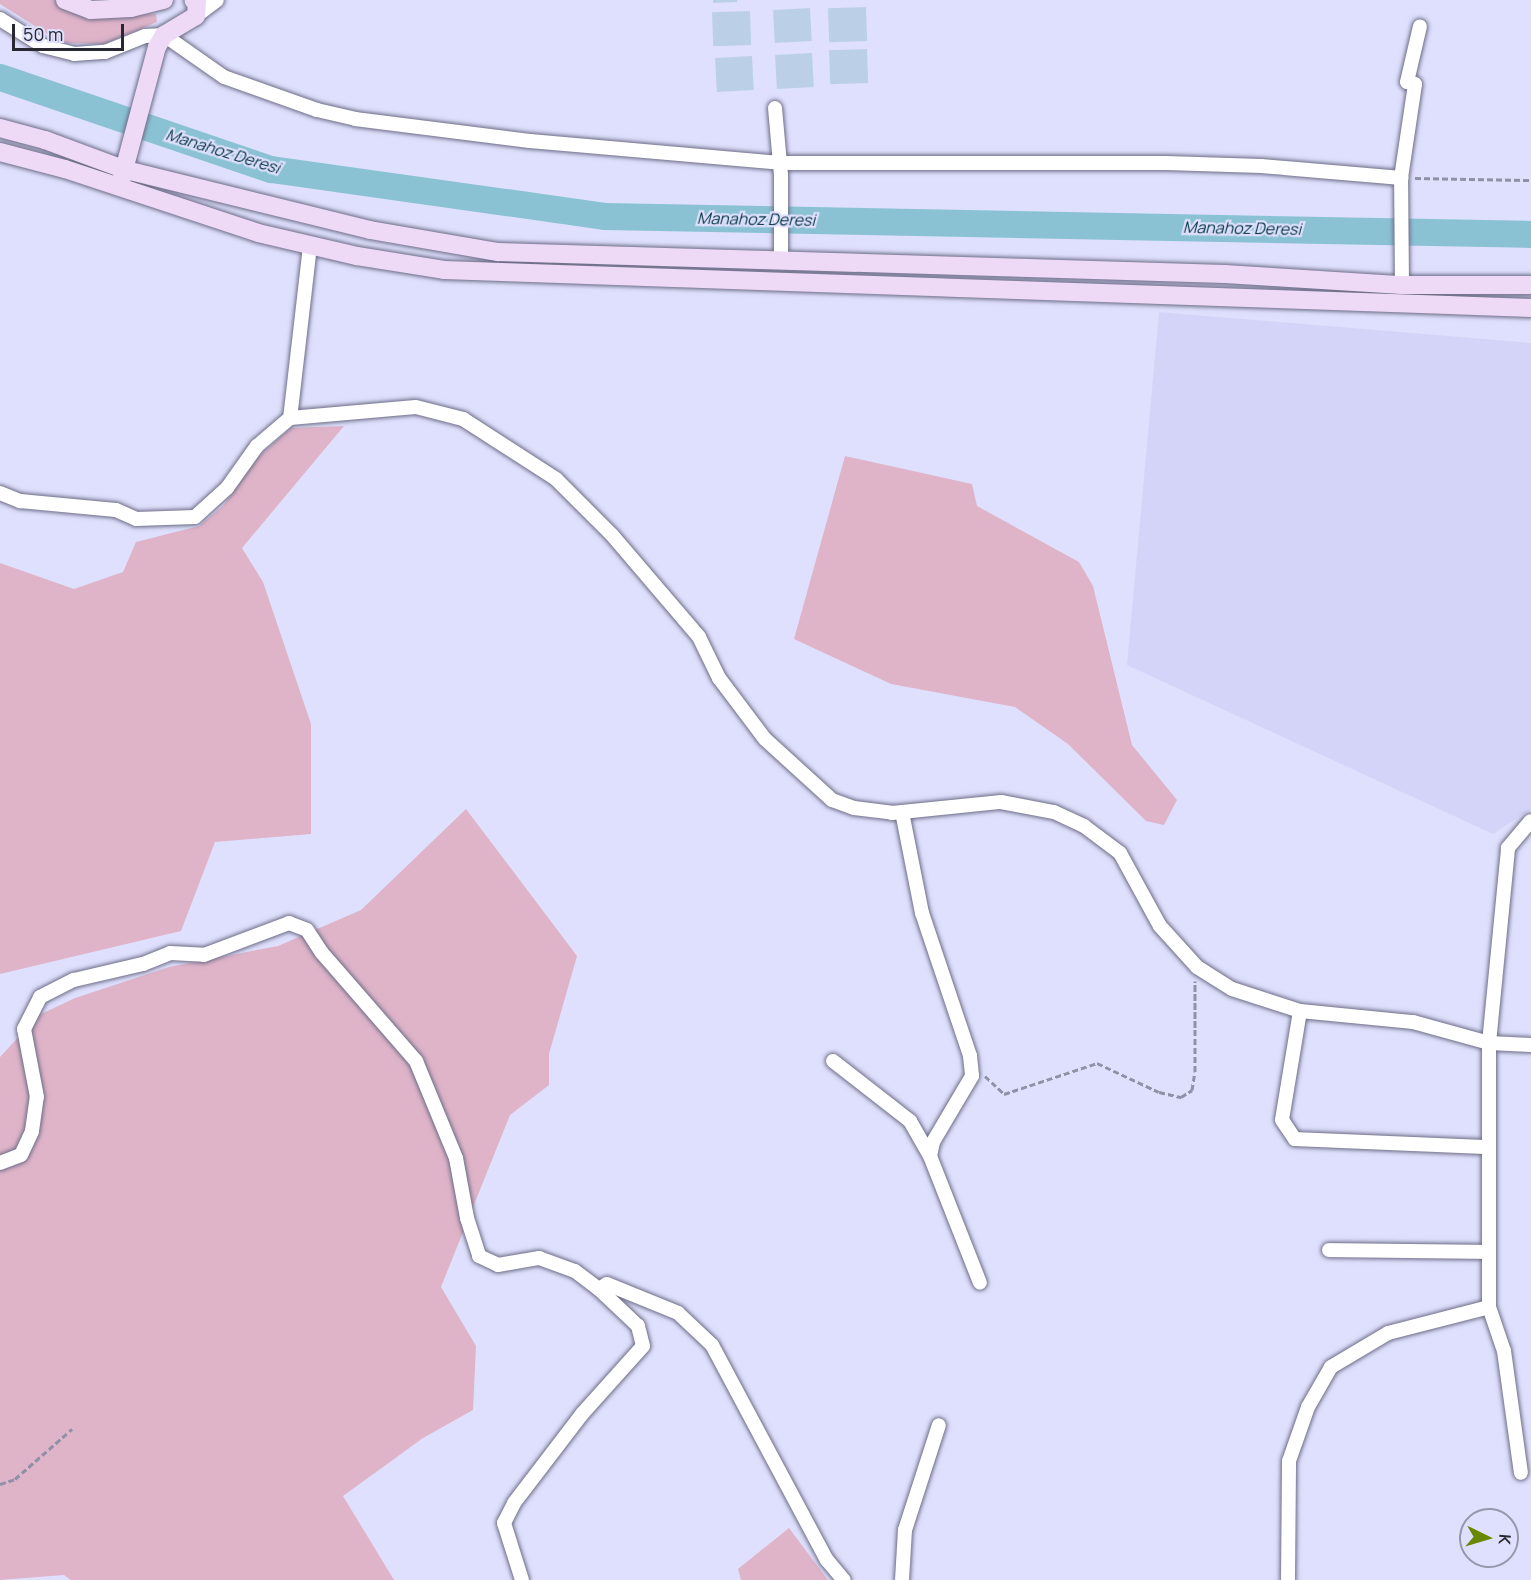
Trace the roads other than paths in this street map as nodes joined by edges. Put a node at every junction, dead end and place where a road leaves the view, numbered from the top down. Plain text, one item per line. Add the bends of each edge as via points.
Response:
1 (65, 0) edge
2 (164, 0) edge
3 (217, 0) edge
4 (195, 8) edge
5 (0, 19) edge
6 (1420, 26) dead end
7 (160, 41) junction
8 (774, 108) dead end
9 (0, 128) edge
10 (0, 152) edge
11 (128, 161) junction
12 (780, 169) junction
13 (1401, 178) junction
14 (118, 188) junction
15 (310, 246) junction
16 (781, 256) junction
17 (1402, 285) junction
18 (1531, 285) edge
19 (1531, 308) edge
20 (290, 418) junction
21 (0, 493) edge
22 (902, 812) junction
23 (1531, 821) edge
24 (1300, 1011) junction
25 (1489, 1043) junction
26 (1531, 1045) edge
27 (832, 1061) dead end
28 (1489, 1146) junction
29 (930, 1156) junction
30 (0, 1163) edge
31 (1329, 1250) dead end
32 (1489, 1252) junction
33 (980, 1283) dead end
34 (599, 1289) junction
35 (1489, 1307) junction
36 (939, 1425) dead end
37 (1521, 1473) dead end
38 (522, 1580) edge
39 (844, 1580) edge
40 (902, 1580) edge
41 (1288, 1580) edge

1 - 2 main road via 91,9 131,8
3 - 4 street
4 - 7 main road
5 - 7 street via 43,46 74,54 105,52 145,36
6 - 13 street via 1407,82 1414,84
7 - 11 main road
7 - 12 street via 224,77 355,119
8 - 12 street
9 - 11 main road
10 - 14 main road
11 - 14 main road
11 - 16 main road via 370,230 498,252
12 - 13 street via 1166,163 1261,166
12 - 16 street
13 - 17 street via 1405,265
14 - 15 main road
15 - 19 main road via 401,265 506,274 1251,295
15 - 20 street
16 - 17 main road
17 - 18 main road
20 - 21 street via 257,446 228,488 195,517 136,519 116,510 20,501
20 - 22 street via 416,407 463,419 556,479 612,535 699,636 719,678 765,739 806,779 832,800 854,808
22 - 24 street via 1001,802 1054,812 1084,826 1120,853 1160,926 1202,970 1232,989
22 - 29 street via 922,913 972,1076 933,1142
23 - 25 street via 1508,848
24 - 25 street via 1413,1022
24 - 28 street via 1282,1120 1295,1139
25 - 26 street
25 - 28 street
27 - 29 street via 910,1121
28 - 32 street
29 - 33 street
30 - 34 street via 21,1155 32,1131 37,1097 24,1029 40,997 74,980 143,964 170,953 204,955 289,923 307,930 416,1061 438,1105 456,1158 467,1218 479,1256 498,1265 539,1258 575,1271
31 - 32 street
32 - 35 street
34 - 38 street via 638,1326 643,1346 582,1414 504,1522
34 - 39 street via 607,1284 678,1313 712,1345 827,1560
35 - 37 street via 1504,1351
35 - 41 street via 1388,1332 1331,1367 1308,1407 1288,1461
36 - 40 street via 905,1530

